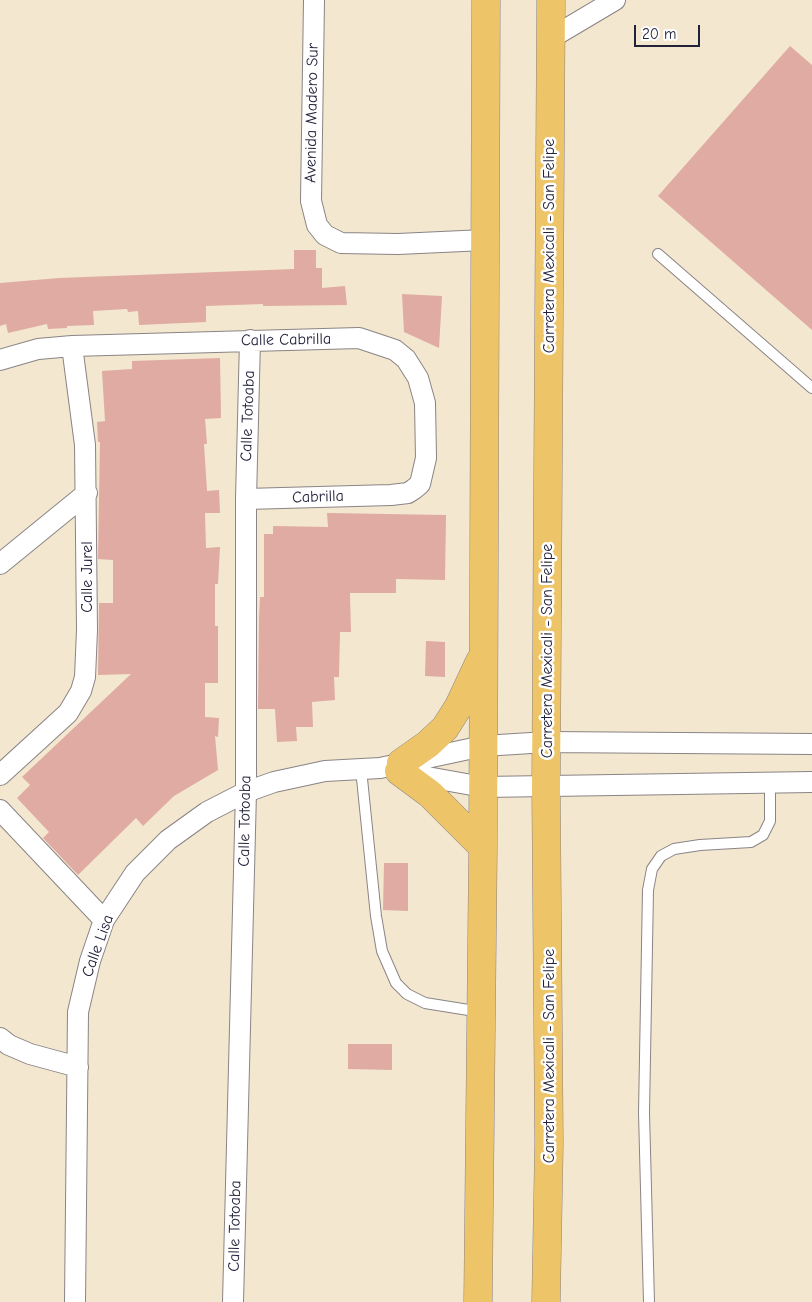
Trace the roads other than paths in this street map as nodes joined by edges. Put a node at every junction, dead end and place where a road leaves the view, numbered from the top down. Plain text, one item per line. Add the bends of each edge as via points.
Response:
1 (314, 0) edge
2 (486, 0) edge
3 (551, 0) edge
4 (615, 0) edge
5 (551, 38) junction
6 (485, 240) junction
7 (658, 254) dead end
8 (250, 340) junction
9 (72, 346) junction
10 (0, 360) edge
11 (812, 388) edge
12 (87, 493) junction
13 (391, 495) joint
14 (246, 499) junction
15 (0, 564) edge
16 (483, 653) junction
17 (547, 742) junction
18 (812, 744) edge
19 (483, 746) junction
20 (385, 768) junction
21 (0, 776) edge
22 (812, 782) edge
23 (770, 784) junction
24 (483, 787) junction
25 (546, 787) junction
26 (246, 792) junction
27 (0, 810) edge
28 (483, 848) junction
29 (104, 920) junction
30 (481, 1012) junction
31 (0, 1038) edge
32 (78, 1067) junction
33 (75, 1302) edge
34 (233, 1302) edge
35 (478, 1302) edge
36 (546, 1302) edge
37 (649, 1302) edge

1 - 6 street, Avenida Madero Sur via 311,201 317,225 325,235 342,243
2 - 6 highway
3 - 5 highway, Carretera Mexicali - San Felipe
4 - 5 street
5 - 17 highway, Carretera Mexicali - San Felipe
6 - 16 highway
7 - 11 lane
8 - 9 street, Calle Cabrilla
8 - 13 street, Calle Cabrilla via 359,338 395,350 406,359 418,378 425,404 426,458 420,484 408,493
8 - 14 street, Calle Totoaba
9 - 10 street, Calle Cabrilla via 38,349
9 - 12 street, Calle Jurel via 86,445
12 - 15 street
12 - 21 street, Calle Jurel via 86,662 81,691 60,722
13 - 14 street, Cabrilla
14 - 26 street, Calle Totoaba
16 - 19 highway
16 - 20 highway via 459,706 445,728 428,744
17 - 18 street, Calle Lisa
17 - 19 street, Calle Lisa
17 - 25 highway, Carretera Mexicali - San Felipe
19 - 20 street, Calle Lisa
19 - 24 highway
20 - 24 street, Calle Lisa
20 - 26 street, Calle Lisa via 301,775
20 - 28 highway via 430,794
20 - 30 lane via 378,925 382,951 396,983 406,994 425,1003
22 - 23 street, Calle Lisa
23 - 25 street, Calle Lisa
23 - 37 lane via 770,821 763,835 752,842 700,844 674,849 661,856 652,869 648,897 644,1113
24 - 25 street, Calle Lisa
24 - 28 highway
25 - 36 highway, Carretera Mexicali - San Felipe via 549,1143
26 - 29 street, Calle Lisa via 207,812 168,840 135,873
26 - 34 street, Calle Totoaba
27 - 29 street
28 - 30 highway
29 - 32 street, Calle Lisa via 78,1012
30 - 35 highway
31 - 32 street via 30,1054
32 - 33 street, Calle Lisa

